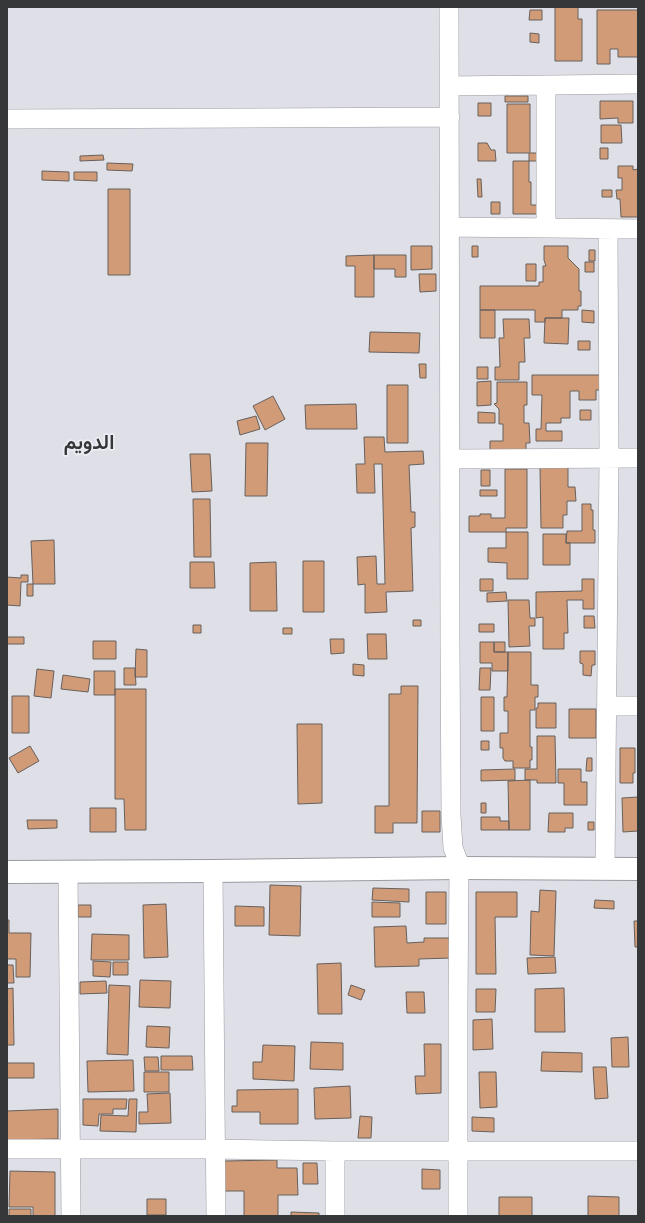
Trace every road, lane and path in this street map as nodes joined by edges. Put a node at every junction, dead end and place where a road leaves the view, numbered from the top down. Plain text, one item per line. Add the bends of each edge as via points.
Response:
1 (449, 7) edge
2 (638, 84) edge
3 (546, 85) junction
4 (450, 86) junction
5 (450, 117) junction
6 (7, 119) edge
7 (450, 227) junction
8 (546, 228) junction
9 (608, 229) junction
10 (638, 229) edge
11 (638, 458) edge
12 (450, 459) junction
13 (609, 459) junction
14 (607, 706) junction
15 (638, 706) edge
16 (459, 868) junction
17 (605, 869) junction
18 (638, 870) edge
19 (213, 871) junction
20 (7, 872) edge
21 (68, 872) junction
22 (7, 1149) edge
23 (216, 1149) junction
24 (71, 1150) junction
25 (335, 1151) junction
26 (459, 1151) junction
27 (638, 1151) edge
28 (71, 1216) edge
29 (216, 1216) edge
30 (335, 1216) edge
31 (458, 1216) edge

1 - 4 street
2 - 3 street
3 - 4 street
3 - 8 street
4 - 5 street
5 - 6 street
5 - 7 street
7 - 8 street
7 - 12 street
8 - 9 street
9 - 10 street
9 - 13 street
11 - 13 street
12 - 13 street
12 - 16 street via 451,815 453,848 459,861
13 - 14 street
14 - 15 street
14 - 17 street
16 - 17 street
16 - 19 street
16 - 26 street
17 - 18 street
19 - 21 street
19 - 23 street
20 - 21 street
21 - 24 street
22 - 24 street
23 - 24 street
23 - 25 street
23 - 29 street
24 - 28 street
25 - 26 street
25 - 30 street
26 - 27 street
26 - 31 street

